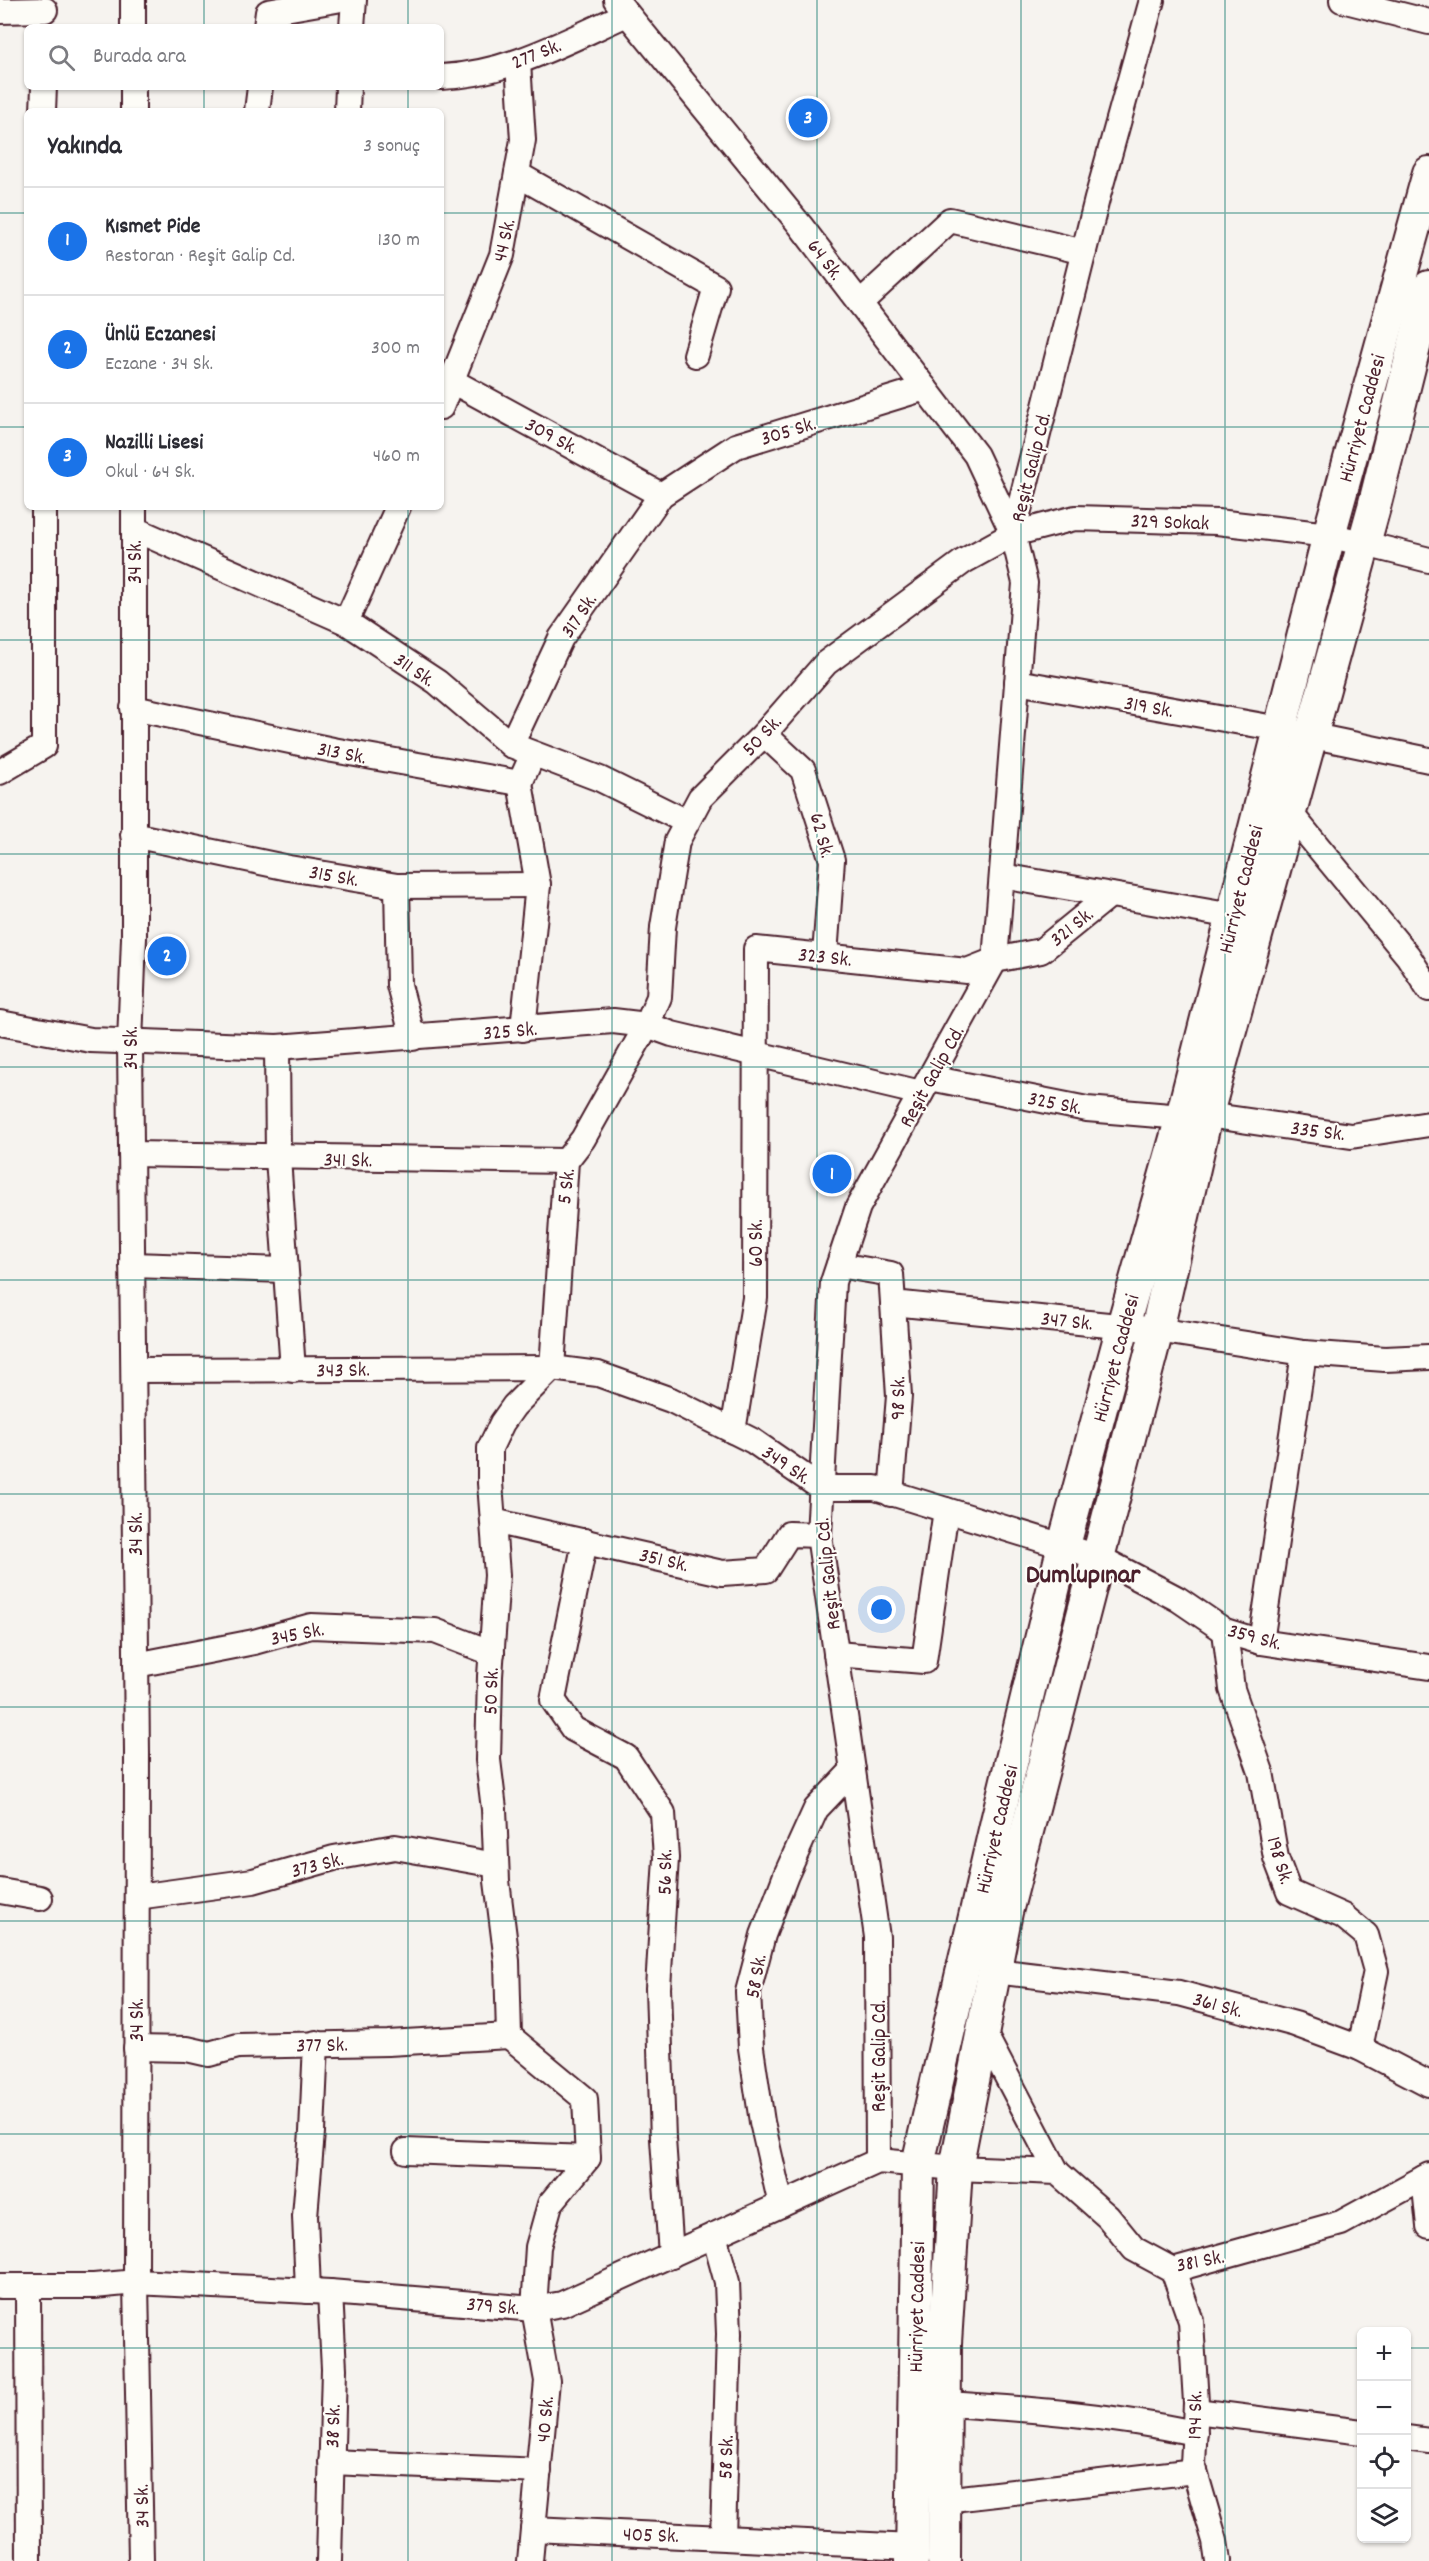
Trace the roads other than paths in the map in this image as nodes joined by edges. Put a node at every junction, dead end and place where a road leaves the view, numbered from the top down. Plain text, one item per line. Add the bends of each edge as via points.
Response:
1 (134, 0) edge
2 (336, 0) edge
3 (354, 0) edge
4 (1152, 0) edge
5 (1342, 0) edge
6 (622, 7) edge
7 (0, 11) edge
8 (45, 12) edge
9 (1429, 22) edge
10 (133, 24) edge
11 (266, 24) edge
12 (352, 24) edge
13 (518, 63) junction
14 (444, 77) edge
15 (44, 90) edge
16 (133, 90) edge
17 (260, 90) edge
18 (348, 90) edge
19 (43, 108) edge
20 (133, 108) edge
21 (257, 108) edge
22 (347, 108) edge
23 (1429, 173) edge
24 (517, 174) junction
25 (1084, 252) junction
26 (1429, 287) edge
27 (860, 303) junction
28 (696, 355) dead end
29 (447, 380) edge
30 (925, 388) junction
31 (661, 495) junction
32 (44, 510) edge
33 (397, 510) edge
34 (134, 518) edge
35 (1013, 534) junction
36 (1329, 535) junction
37 (1364, 545) junction
38 (1429, 560) edge
39 (346, 622) junction
40 (1017, 682) junction
41 (133, 708) junction
42 (1280, 729) junction
43 (764, 734) junction
44 (1311, 736) junction
45 (522, 749) junction
46 (1429, 760) edge
47 (0, 772) edge
48 (520, 783) junction
49 (1290, 813) junction
50 (687, 822) junction
51 (134, 835) junction
52 (1002, 876) junction
53 (538, 885) junction
54 (397, 886) junction
55 (1110, 895) junction
56 (1233, 916) junction
57 (825, 955) junction
58 (995, 960) junction
59 (1429, 989) edge
60 (0, 1023) edge
61 (647, 1025) junction
62 (523, 1029) junction
63 (413, 1038) junction
64 (130, 1043) junction
65 (277, 1047) junction
66 (756, 1054) junction
67 (925, 1085) junction
68 (1194, 1116) junction
69 (1429, 1124) edge
70 (131, 1154) junction
71 (278, 1158) junction
72 (566, 1161) junction
73 (132, 1264) junction
74 (838, 1265) junction
75 (285, 1270) junction
76 (893, 1303) junction
77 (1123, 1326) junction
78 (1157, 1330) junction
79 (1304, 1353) junction
80 (1429, 1357) edge
81 (552, 1368) junction
82 (134, 1370) junction
83 (292, 1370) junction
84 (733, 1431) junction
85 (821, 1488) junction
86 (891, 1494) junction
87 (946, 1510) junction
88 (493, 1521) junction
89 (819, 1535) junction
90 (585, 1541) junction
91 (1064, 1545) junction
92 (1098, 1557) junction
93 (1225, 1631) junction
94 (1261, 1642) junction
95 (492, 1653) junction
96 (836, 1653) junction
97 (136, 1665) junction
98 (1429, 1667) edge
99 (853, 1770) junction
100 (496, 1865) junction
101 (0, 1891) edge
102 (137, 1897) junction
103 (40, 1898) dead end
104 (995, 1971) junction
105 (983, 2031) junction
106 (509, 2036) junction
107 (316, 2043) junction
108 (136, 2048) junction
109 (1360, 2048) junction
110 (1429, 2084) edge
111 (406, 2151) dead end
112 (588, 2158) junction
113 (878, 2161) junction
114 (918, 2164) junction
115 (956, 2168) junction
116 (1056, 2172) junction
117 (1427, 2176) edge
118 (781, 2205) junction
119 (1429, 2226) edge
120 (714, 2235) junction
121 (671, 2255) junction
122 (1173, 2270) junction
123 (136, 2282) junction
124 (0, 2286) edge
125 (28, 2286) junction
126 (319, 2291) junction
127 (534, 2309) junction
128 (945, 2404) junction
129 (1195, 2422) junction
130 (1357, 2432) edge
131 (1411, 2439) edge
132 (1429, 2441) edge
133 (331, 2462) junction
134 (539, 2471) junction
135 (1195, 2471) junction
136 (944, 2500) junction
137 (533, 2529) junction
138 (723, 2537) junction
139 (912, 2554) edge
140 (29, 2561) edge
141 (141, 2561) edge
142 (329, 2561) edge
143 (530, 2561) edge
144 (944, 2561) edge
145 (1218, 2561) edge

1 - 10 street
2 - 11 street via 268,12
3 - 12 street
4 - 25 street, Reşit Galip Cd.
5 - 9 street
6 - 13 street, 277 Sk.
6 - 27 street, 64 Sk.
7 - 8 street
13 - 14 street, 277 Sk. via 471,76
13 - 24 street, 44 Sk. via 523,140
15 - 19 street
16 - 20 street
17 - 21 street
18 - 22 street
23 - 36 main road, Hürriyet Caddesi
24 - 28 street via 716,287
24 - 29 street, 44 Sk. via 502,255
25 - 27 street via 950,220
25 - 35 street, Reşit Galip Cd.
26 - 37 main road, Hürriyet Caddesi
27 - 30 street, 64 Sk.
29 - 31 street, 309 Sk.
30 - 31 street, 305 Sk. via 736,446
30 - 35 street, 64 Sk. via 976,455
31 - 45 street, 317 Sk. via 561,638
32 - 47 street via 44,746
33 - 39 street
34 - 39 street, 311 Sk.
34 - 41 street, 34 Sk.
35 - 36 street, 329 Sokak via 1075,518 1217,522
35 - 40 street, Reşit Galip Cd. via 1025,583
35 - 43 street, 50 Sk. via 964,561 826,663
36 - 37 street, 329 Sokak
36 - 42 main road, Hürriyet Caddesi
37 - 38 street, 329 Sokak
37 - 44 main road, Hürriyet Caddesi
39 - 45 street, 311 Sk. via 437,682
40 - 42 street, 319 Sk.
40 - 52 street, Reşit Galip Cd.
41 - 48 street, 313 Sk. via 333,750
41 - 51 street, 34 Sk.
42 - 44 street, 319 Sk.
42 - 56 main road, Hürriyet Caddesi
43 - 50 street, 50 Sk. via 700,798
43 - 57 street, 62 Sk. via 802,770 832,860
44 - 46 street, 319 Sk.
44 - 49 main road, Hürriyet Caddesi
45 - 48 street
45 - 50 street, 311 Sk. via 600,780
48 - 53 street
49 - 59 street via 1408,956
49 - 68 main road, Hürriyet Caddesi
50 - 61 street, 50 Sk. via 677,841 663,927 659,997
51 - 54 street, 315 Sk.
51 - 64 street, 34 Sk.
52 - 55 street, 321 Sk.
52 - 58 street, Reşit Galip Cd.
53 - 54 street, 315 Sk.
53 - 62 street
54 - 63 street via 399,985
55 - 56 street, 321 Sk.
55 - 58 street, 321 Sk. via 1041,951
56 - 68 main road, Hürriyet Caddesi
57 - 58 street, 323 Sk. via 967,971
57 - 66 street, 323 Sk. via 756,949
58 - 67 street, Reşit Galip Cd.
60 - 64 street, 325 Sk.
61 - 62 street, 325 Sk. via 612,1021
61 - 66 street, 325 Sk.
61 - 72 street, 5 Sk. via 584,1139
62 - 63 street, 325 Sk.
63 - 65 street, 325 Sk.
64 - 65 street, 325 Sk.
64 - 70 street, 34 Sk.
65 - 71 street
66 - 67 street, 325 Sk.
66 - 84 street, 60 Sk. via 755,1298
67 - 68 street, 325 Sk. via 1087,1109
67 - 74 street, Reşit Galip Cd. via 858,1207
68 - 69 street, 335 Sk. via 1351,1136
68 - 77 main road, Hürriyet Caddesi
68 - 78 main road, Hürriyet Caddesi
70 - 71 street, 341 Sk.
70 - 73 street, 34 Sk.
71 - 72 street, 341 Sk.
71 - 75 street
72 - 81 street, 5 Sk.
73 - 75 street
73 - 82 street, 34 Sk.
74 - 76 street via 891,1274
74 - 85 street, Reşit Galip Cd. via 833,1281
75 - 83 street
76 - 77 street, 347 Sk.
76 - 86 street, 98 Sk. via 899,1396
77 - 78 street, 347 Sk.
77 - 91 main road, Hürriyet Caddesi
78 - 79 street, 347 Sk.
78 - 92 main road, Hürriyet Caddesi
79 - 80 street, 347 Sk. via 1385,1359
79 - 94 street
81 - 83 street, 343 Sk.
81 - 84 street, 349 Sk. via 598,1374 671,1400
81 - 88 street, 50 Sk. via 514,1406 490,1448
82 - 83 street, 343 Sk.
82 - 97 street, 34 Sk.
84 - 85 street, 349 Sk.
85 - 86 street, 349 Sk. via 875,1488
85 - 89 street, Reşit Galip Cd.
86 - 87 street, 349 Sk.
87 - 91 street, 349 Sk.
87 - 96 street via 924,1661
88 - 90 street, 351 Sk.
88 - 95 street, 50 Sk. via 497,1575
89 - 90 street, 351 Sk. via 789,1534 766,1569 722,1573
89 - 96 street, Reşit Galip Cd.
90 - 121 street, 56 Sk. via 553,1700 573,1729 626,1757 663,1813 666,1858 658,1988
91 - 92 street, 359 Sk.
91 - 114 main road, Hürriyet Caddesi
92 - 93 street, 359 Sk. via 1178,1599
92 - 104 main road, Hürriyet Caddesi via 1006,1912
93 - 94 street, 359 Sk.
93 - 109 street, 198 Sk. via 1232,1689 1261,1772 1276,1858 1289,1892 1343,1916 1366,1935 1376,1971
94 - 98 street, 359 Sk.
95 - 97 street, 345 Sk. via 435,1631 311,1626 255,1642
95 - 100 street, 50 Sk. via 488,1760
96 - 99 street, Reşit Galip Cd.
97 - 102 street, 34 Sk.
99 - 113 street, Reşit Galip Cd. via 877,1936
99 - 118 street, 58 Sk. via 816,1809 763,1935 748,1992 751,2048 762,2122
100 - 102 street, 373 Sk. via 395,1847 334,1858 253,1881
100 - 106 street, 50 Sk. via 507,1960
101 - 103 street
102 - 108 street, 34 Sk.
104 - 105 main road, Hürriyet Caddesi
104 - 109 street, 361 Sk. via 1179,1993 1295,2024
105 - 115 main road, Hürriyet Caddesi
105 - 116 street
106 - 107 street, 377 Sk.
106 - 112 street via 585,2099
107 - 108 street, 377 Sk. via 238,2046 209,2054 187,2049
107 - 126 street, 38 Sk. via 305,2216
108 - 123 street, 34 Sk.
109 - 110 street, 361 Sk.
111 - 112 street
112 - 127 street, 40 Sk. via 550,2204 537,2247
113 - 114 street, 379 Sk.
113 - 118 street, 379 Sk.
114 - 115 street, 379 Sk.
114 - 139 main road, Hürriyet Caddesi
115 - 116 street
115 - 128 main road, Hürriyet Caddesi
116 - 122 street, 381 Sk. via 1108,2217 1134,2249
117 - 119 street
117 - 122 street, 381 Sk. via 1341,2223
118 - 120 street, 379 Sk.
120 - 121 street, 379 Sk.
120 - 138 street, 58 Sk. via 727,2282 729,2334
121 - 127 street, 379 Sk. via 562,2304
122 - 129 street, 194 Sk. via 1191,2321
123 - 125 street, 379 Sk.
123 - 126 street, 379 Sk.
123 - 141 street, 34 Sk.
124 - 125 street, 379 Sk.
125 - 140 street
126 - 127 street, 379 Sk.
126 - 133 street, 38 Sk. via 334,2368
127 - 134 street, 40 Sk. via 547,2381
128 - 129 street via 1046,2409 1137,2421
128 - 136 main road, Hürriyet Caddesi
129 - 130 street
129 - 135 street, 194 Sk.
131 - 132 street
133 - 134 street
133 - 142 street, 38 Sk.
134 - 137 street, 40 Sk.
135 - 136 street
135 - 145 street, 194 Sk.
136 - 144 main road, Hürriyet Caddesi
137 - 138 street, 405 Sk.
137 - 143 street, 40 Sk.
138 - 139 street, 405 Sk.

